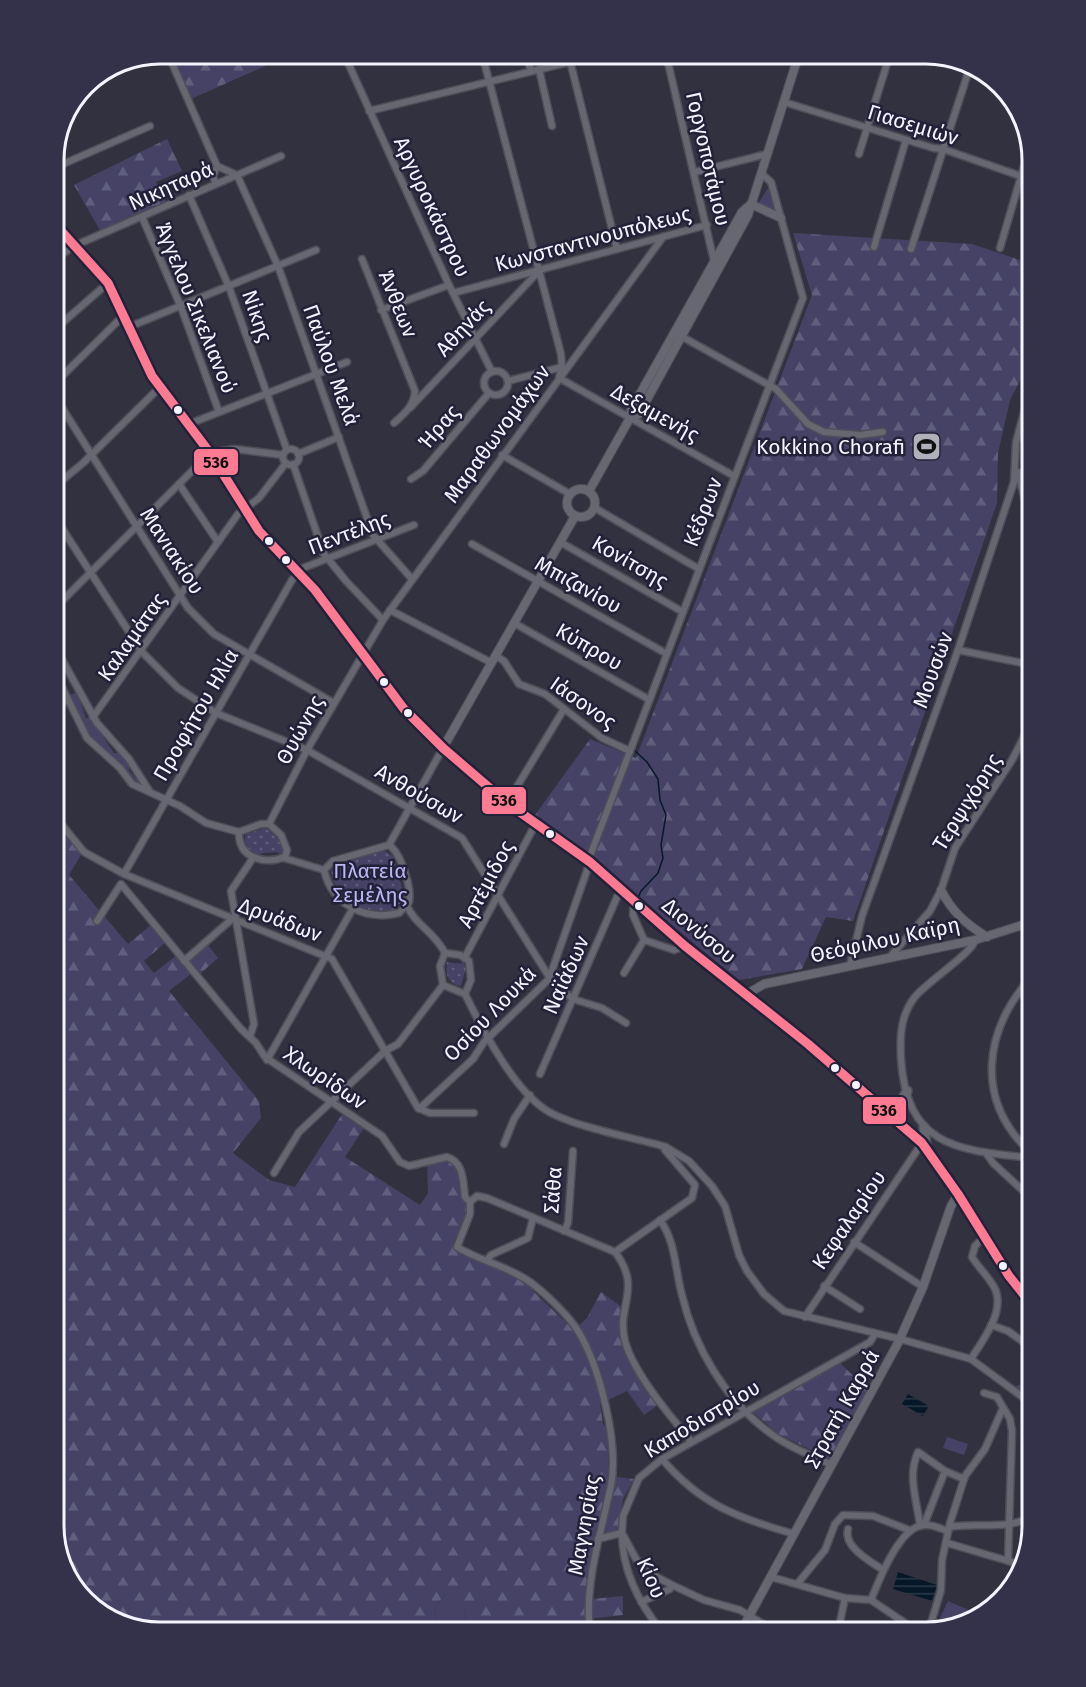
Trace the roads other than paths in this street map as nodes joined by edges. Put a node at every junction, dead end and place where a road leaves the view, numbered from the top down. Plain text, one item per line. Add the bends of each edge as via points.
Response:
1 (173, 65) edge
2 (349, 65) edge
3 (485, 65) edge
4 (529, 65) edge
5 (556, 65) edge
6 (569, 65) edge
7 (669, 65) edge
8 (796, 65) edge
9 (887, 65) edge
10 (539, 69) junction
11 (531, 71) junction
12 (968, 74) edge
13 (489, 81) junction
14 (784, 102) junction
15 (369, 111) junction
16 (150, 126) dead end
17 (552, 126) dead end
18 (868, 128) junction
19 (906, 140) junction
20 (944, 149) junction
21 (767, 154) junction
22 (860, 154) dead end
23 (281, 156) dead end
24 (65, 163) edge
25 (217, 166) junction
26 (695, 172) junction
27 (1022, 173) edge
28 (762, 174) junction
29 (237, 175) junction
30 (1021, 176) junction
31 (216, 184) junction
32 (189, 195) junction
33 (751, 204) junction
34 (142, 217) junction
35 (781, 218) junction
36 (707, 225) junction
37 (65, 234) edge
38 (663, 237) junction
39 (75, 245) junction
40 (874, 247) dead end
41 (1000, 248) dead end
42 (617, 249) junction
43 (911, 249) dead end
44 (316, 250) dead end
45 (65, 252) edge
46 (362, 259) dead end
47 (714, 262) junction
48 (278, 266) junction
49 (540, 270) junction
50 (717, 273) junction
51 (108, 283) junction
52 (449, 285) junction
53 (229, 287) junction
54 (453, 293) junction
55 (181, 307) junction
56 (381, 310) junction
57 (124, 314) junction
58 (65, 321) edge
59 (129, 327) junction
60 (678, 335) junction
61 (475, 340) junction
62 (347, 362) dead end
63 (562, 367) junction
64 (492, 372) junction
65 (65, 373) edge
66 (316, 374) junction
67 (559, 378) junction
68 (508, 381) junction
69 (770, 386) junction
70 (159, 388) junction
71 (267, 393) junction
72 (489, 393) junction
73 (410, 408) junction
74 (219, 412) junction
75 (65, 413) edge
76 (630, 418) junction
77 (1022, 420) edge
78 (394, 423) dead end
79 (189, 424) junction
80 (883, 432) dead end
81 (339, 437) junction
82 (285, 452) junction
83 (210, 453) junction
84 (298, 454) junction
85 (90, 455) junction
86 (502, 455) junction
87 (290, 464) junction
88 (734, 476) junction
89 (65, 477) edge
90 (411, 478) dead end
91 (1017, 482) junction
92 (179, 484) junction
93 (589, 491) junction
94 (570, 494) junction
95 (1022, 498) edge
96 (595, 508) junction
97 (244, 510) junction
98 (575, 516) junction
99 (414, 525) dead end
100 (136, 527) junction
101 (65, 533) edge
102 (376, 541) junction
103 (218, 542) junction
104 (560, 542) junction
105 (472, 544) dead end
106 (328, 559) junction
107 (699, 569) junction
108 (90, 573) junction
109 (298, 573) junction
110 (412, 579) junction
111 (538, 581) junction
112 (179, 597) junction
113 (65, 598) edge
114 (390, 610) junction
115 (683, 612) junction
116 (383, 620) junction
117 (514, 623) junction
118 (958, 650) junction
119 (142, 652) junction
120 (249, 654) junction
121 (362, 654) junction
122 (667, 654) junction
123 (494, 659) junction
124 (1022, 663) edge
125 (65, 665) edge
126 (77, 688) junction
127 (65, 692) edge
128 (66, 695) junction
129 (648, 699) junction
130 (334, 703) junction
131 (564, 709) junction
132 (216, 713) junction
133 (93, 717) junction
134 (1022, 740) edge
135 (443, 748) junction
136 (307, 750) junction
137 (630, 751) junction
138 (151, 792) junction
139 (166, 801) junction
140 (507, 803) junction
141 (410, 807) junction
142 (269, 824) junction
143 (535, 825) junction
144 (65, 827) edge
145 (239, 832) junction
146 (389, 844) junction
147 (253, 858) junction
148 (284, 858) junction
149 (589, 862) junction
150 (324, 870) junction
151 (124, 874) junction
152 (621, 888) junction
153 (941, 890) junction
154 (498, 897) junction
155 (634, 900) junction
156 (407, 906) junction
157 (352, 910) junction
158 (235, 920) junction
159 (97, 921) dead end
160 (1022, 925) edge
161 (987, 937) junction
162 (644, 940) junction
163 (975, 940) junction
164 (685, 946) junction
165 (445, 953) junction
166 (326, 956) junction
167 (465, 957) junction
168 (889, 958) junction
169 (184, 961) junction
170 (850, 966) junction
171 (624, 973) dead end
172 (550, 978) junction
173 (443, 985) junction
174 (1022, 988) edge
175 (465, 994) junction
176 (747, 994) junction
177 (573, 999) junction
178 (626, 1023) dead end
179 (250, 1036) junction
180 (489, 1038) junction
181 (386, 1051) junction
182 (267, 1060) junction
183 (540, 1074) dead end
184 (907, 1091) junction
185 (530, 1095) junction
186 (330, 1102) junction
187 (880, 1106) junction
188 (419, 1109) junction
189 (474, 1113) dead end
190 (921, 1124) junction
191 (907, 1131) junction
192 (504, 1143) dead end
193 (1022, 1144) edge
194 (924, 1145) junction
195 (666, 1147) junction
196 (573, 1151) dead end
197 (986, 1153) junction
198 (1022, 1155) edge
199 (274, 1173) dead end
200 (1022, 1190) edge
201 (958, 1194) junction
202 (470, 1202) junction
203 (533, 1218) junction
204 (660, 1220) junction
205 (564, 1231) junction
206 (984, 1237) junction
207 (854, 1242) junction
208 (615, 1252) junction
209 (487, 1260) junction
210 (824, 1286) junction
211 (923, 1287) junction
212 (1022, 1291) edge
213 (860, 1309) dead end
214 (805, 1317) junction
215 (991, 1325) junction
216 (875, 1334) junction
217 (900, 1339) junction
218 (1022, 1341) dead end
219 (971, 1359) junction
220 (984, 1393) dead end
221 (1022, 1397) edge
222 (1003, 1408) junction
223 (746, 1411) junction
224 (691, 1442) junction
225 (662, 1459) junction
226 (832, 1465) junction
227 (945, 1471) junction
228 (964, 1479) junction
229 (1022, 1520) edge
230 (922, 1525) junction
231 (1008, 1525) junction
232 (848, 1529) dead end
233 (949, 1529) junction
234 (909, 1530) junction
235 (622, 1533) junction
236 (794, 1534) junction
237 (598, 1539) junction
238 (947, 1543) junction
239 (1008, 1562) junction
240 (1014, 1563) edge
241 (883, 1570) junction
242 (771, 1577) junction
243 (798, 1583) junction
244 (672, 1585) junction
245 (845, 1598) junction
246 (871, 1600) junction
247 (641, 1602) junction
248 (750, 1616) junction
249 (589, 1622) edge
250 (655, 1622) edge
251 (746, 1622) edge
252 (760, 1622) edge
253 (840, 1622) edge
254 (901, 1622) edge
255 (931, 1622) edge

1 - 25 street
2 - 15 street, Αργυροκάστρου
3 - 13 street
4 - 11 street
5 - 10 street
6 - 42 street
7 - 26 street, Γοργοποτάμου
8 - 14 street
9 - 18 street
10 - 11 street
10 - 17 street
11 - 13 street
12 - 20 street
13 - 15 street
13 - 49 street
14 - 18 street, Γιασεμιών
14 - 21 street
15 - 52 street, Αργυροκάστρου
16 - 24 street
18 - 19 street, Γιασεμιών
18 - 22 street
19 - 20 street, Γιασεμιών
19 - 40 street
20 - 30 street, Γιασεμιών
20 - 43 street
21 - 26 street
21 - 28 street
23 - 29 street, Νικηταρά
25 - 29 street
25 - 31 street via 213,176
26 - 36 street, Γοργοποτάμου
27 - 30 street
28 - 33 street
28 - 35 street, Κέδρων via 771,182
29 - 31 street, Νικηταρά
29 - 48 street, Παύλου Μελά
30 - 41 street
31 - 32 street, Νικηταρά
32 - 34 street, Νικηταρά
32 - 53 street, Νίκης
33 - 35 street
33 - 47 street via 742,212
33 - 50 street
34 - 39 street, Νικηταρά
34 - 55 street, Άγγελου Σικελιανού
35 - 69 street, Κέδρων via 802,298
36 - 38 street, Κωνσταντινουπόλεως
36 - 47 street, Γοργοποτάμου
37 - 39 main road, Διονύσου
38 - 42 street, Κωνσταντινουπόλεως
38 - 67 street, Μαραθωνομάχων
39 - 45 street, Νικηταρά
39 - 51 main road, Διονύσου
42 - 49 street, Κωνσταντινουπόλεως
44 - 48 street
46 - 56 street, Άνθεων
47 - 50 street, Γοργοποτάμου
47 - 60 street
48 - 53 street
48 - 66 street, Παύλου Μελά
49 - 54 street, Κωνσταντινουπόλεως
49 - 61 street, Αθηνάς
49 - 63 street
50 - 60 street
51 - 57 main road, Διονύσου
51 - 58 street
52 - 54 street, Αργυροκάστρου
52 - 56 street
53 - 55 street
53 - 71 street, Νίκης
54 - 61 street, Αργυροκάστρου
55 - 59 street
55 - 74 street, Άγγελου Σικελιανού
56 - 73 street, Άνθεων via 414,387 415,400
57 - 59 main road, Διονύσου
57 - 65 street
59 - 70 main road, Διονύσου
60 - 69 street
60 - 76 street via 631,410
61 - 64 street, Αργυροκάστρου
61 - 73 street, Αθηνάς
62 - 66 street
63 - 67 street
63 - 68 street
64 - 68 street via 502,373
64 - 72 street via 484,382
66 - 71 street
66 - 81 street, Παύλου Μελά
67 - 76 street, Δεξαμενής
67 - 86 street, Μαραθωνομάχων
68 - 72 street via 501,394
69 - 80 street via 808,424 824,432
69 - 88 street, Κέδρων
70 - 79 main road, Διονύσου
70 - 85 street
71 - 74 street
71 - 82 street, Νίκης
72 - 90 street, Ήρας via 423,471
73 - 78 street
74 - 79 street
75 - 85 street, Μανιακίου
76 - 88 street, Δεξαμενής
76 - 93 street
77 - 91 street via 1016,442
79 - 83 main road, Διονύσου
81 - 84 street
81 - 102 street, Παύλου Μελά
82 - 83 street via 221,449
82 - 84 street via 295,450
82 - 87 street, Νίκης
83 - 92 street
83 - 97 main road, Διονύσου
84 - 87 street, Καλαμάτας via 297,461
85 - 89 street
85 - 100 street, Μανιακίου
86 - 94 street
86 - 110 street, Μαραθωνομάχων
87 - 97 street, Καλαμάτας
87 - 106 street
88 - 107 street, Κέδρων
91 - 95 street
91 - 118 street, Μουσών
92 - 100 street
92 - 103 street
93 - 94 street via 581,489
93 - 96 street via 595,498
94 - 98 street via 567,506
96 - 98 street via 589,516
96 - 107 street
97 - 103 street, Καλαμάτας
97 - 109 main road, Διονύσου
98 - 104 street
99 - 102 street, Πεντέλης
100 - 108 street
100 - 112 street, Μανιακίου
101 - 108 street, Ανθούσων
102 - 106 street, Πεντέλης
102 - 110 street, Παύλου Μελά
103 - 112 street, Καλαμάτας
104 - 111 street
104 - 115 street, Κονίτσης
105 - 111 street, Μπιζανίου
106 - 109 street, Πεντέλης
106 - 116 street
107 - 115 street, Κέδρων
108 - 113 street
108 - 119 street, Ανθούσων
109 - 120 street, Προφήτου Ηλία
109 - 121 main road, Διονύσου
110 - 114 street, Μαραθωνομάχων
111 - 117 street
111 - 122 street, Μπιζανίου
112 - 119 street, Καλαμάτας
112 - 120 street, Μανιακίου via 214,634
114 - 116 street, Μαραθωνομάχων
114 - 123 street
115 - 122 street, Κέδρων
116 - 121 street, Μαραθωνομάχων
117 - 123 street
117 - 129 street, Κύπρου
118 - 124 street
118 - 170 street, Μουσών via 862,916
119 - 132 street, Ανθούσων via 178,688
119 - 133 street, Καλαμάτας
120 - 130 street, Μανιακίου
120 - 132 street, Προφήτου Ηλία
121 - 130 street, Θυώνης
121 - 135 main road, Διονύσου via 404,709
122 - 129 street, Κέδρων
123 - 131 street, Ιάσονος via 505,663 519,684 545,694
123 - 135 street
125 - 126 street
126 - 128 street
126 - 133 street
127 - 128 street
128 - 138 street via 88,740 134,786
129 - 137 street, Κέδρων
130 - 136 street, Θυώνης
131 - 137 street, Ιάσονος via 606,740
131 - 140 street
132 - 136 street, Ανθούσων
132 - 139 street, Προφήτου Ηλία
133 - 138 street
134 - 153 street, Τερψιχόρης via 956,848
135 - 140 main road, Διονύσου
135 - 141 street
136 - 141 street, Ανθούσων
136 - 142 street, Θυώνης
137 - 149 street, Κέδρων
138 - 139 street
139 - 145 street via 206,823
139 - 151 street, Προφήτου Ηλία
140 - 143 main road, Διονύσου
141 - 146 street
141 - 154 street, Ανθούσων via 462,838
142 - 145 street
142 - 148 street via 286,843
143 - 149 main road, Διονύσου
143 - 154 street, Αρτέμιδος
144 - 151 street, Δρυάδων via 84,852
145 - 147 street via 242,846
146 - 150 street via 333,861
146 - 156 street via 410,891
147 - 148 street
147 - 158 street via 231,891
148 - 150 street
149 - 152 main road, Διονύσου
149 - 172 street, Οσίου Λουκά
150 - 157 street via 338,896
151 - 158 street, Δρυάδων
152 - 155 main road, Διονύσου
152 - 177 street, Ναϊάδων
153 - 161 street via 958,915
153 - 168 street, Τερψιχόρης via 924,920
154 - 167 street, Αρτέμιδος
154 - 172 street, Ανθούσων
155 - 162 street via 633,915
155 - 164 main road, Διονύσου
156 - 157 street via 394,914 372,915
156 - 165 street via 416,920 436,936
157 - 166 street
158 - 166 street, Δρυάδων
158 - 169 street
158 - 179 street via 254,1024
159 - 169 street, Χλωρίδων via 121,884
160 - 161 street, Θεόφιλου Καϊρη
161 - 163 street, Θεόφιλου Καϊρη
162 - 164 street via 674,950
162 - 171 street
163 - 168 street, Θεόφιλου Καϊρη
163 - 184 street via 971,950 925,984 906,1009 900,1040
164 - 176 main road, Διονύσου
165 - 167 street
165 - 173 street via 440,966
166 - 181 street, Δρυάδων via 336,964
166 - 182 street
167 - 175 street via 471,974
168 - 170 street, Θεόφιλου Καϊρη
169 - 179 street, Χλωρίδων
170 - 176 street, Θεόφιλου Καϊρη via 764,984
172 - 177 street, Ανθούσων
172 - 180 street, Οσίου Λουκά
173 - 175 street
173 - 181 street via 398,1044
174 - 193 street via 1002,1019 992,1055 993,1085 999,1107
175 - 180 street
176 - 187 main road, Διονύσου
177 - 178 street, Ανθούσων via 602,1008
177 - 183 street, Ναϊάδων
179 - 182 street, Χλωρίδων
180 - 185 street
180 - 188 street, Οσίου Λουκά via 473,1059
181 - 186 street
181 - 188 street, Δρυάδων
182 - 186 street, Χλωρίδων
184 - 187 main road via 897,1106
184 - 190 street
185 - 192 street
185 - 195 street via 548,1112 561,1117
186 - 199 street via 299,1132
186 - 202 street, Χλωρίδων via 382,1136 404,1164 453,1159 461,1170 465,1197
187 - 191 main road, Διονύσου
188 - 189 street via 430,1113
190 - 191 street
190 - 194 main road
190 - 197 street via 959,1148
191 - 194 main road, Διονύσου
194 - 201 main road, Διονύσου
194 - 207 street, Κεφαλαρίου
195 - 204 street via 695,1185 692,1198
195 - 214 street via 689,1161 712,1186 725,1206 739,1255 755,1283 788,1313
196 - 205 street, Σάθα via 568,1223
197 - 198 street
197 - 200 street
201 - 206 main road, Διονύσου
201 - 211 street, Στρατή Καρρά
202 - 203 street via 482,1196
202 - 209 street, Μαγνησίας via 470,1214 458,1248
203 - 205 street
203 - 209 street via 528,1238
204 - 208 street
204 - 223 street via 672,1245 694,1332 714,1370
205 - 208 street
206 - 212 main road, Διονύσου
206 - 215 street via 975,1246 972,1257 996,1289 997,1305
207 - 210 street, Κεφαλαρίου
207 - 211 street
208 - 224 street via 629,1281 623,1322 630,1355
209 - 237 street, Μαγνησίας via 532,1284 570,1321 588,1351 602,1394 612,1479
210 - 213 street
210 - 214 street, Κεφαλαρίου
211 - 217 street, Στρατή Καρρά
214 - 216 street
215 - 218 street
215 - 219 street
216 - 217 street
216 - 223 street, Καποδιστρίου via 870,1342
217 - 219 street
217 - 226 street, Στρατή Καρρά
219 - 221 street
220 - 222 street via 997,1397
222 - 228 street via 985,1449
222 - 231 street via 1011,1419 1012,1431
223 - 224 street, Καποδιστρίου
223 - 226 street via 784,1442
224 - 225 street, Καποδιστρίου
225 - 235 street, Καποδιστρίου via 636,1484 623,1516
225 - 236 street via 710,1503 745,1520
226 - 236 street, Στρατή Καρρά
227 - 228 street
227 - 230 street
227 - 230 street via 918,1452 911,1480
228 - 233 street
229 - 231 street
230 - 233 street
230 - 234 street
231 - 233 street via 969,1524
231 - 239 street
232 - 241 street via 850,1543
233 - 238 street
234 - 241 street
234 - 243 street via 873,1516 843,1515 825,1550
235 - 237 street
235 - 244 street via 640,1565
235 - 247 street, Κίου via 626,1566
236 - 242 street, Στρατή Καρρά
237 - 249 street, Μαγνησίας via 588,1603
238 - 239 street
238 - 255 street via 941,1590
239 - 240 street
241 - 246 street
242 - 243 street
242 - 248 street, Στρατή Καρρά
243 - 245 street
244 - 247 street
244 - 248 street
245 - 246 street
245 - 253 street
246 - 254 street
247 - 250 street, Κίου
248 - 251 street, Στρατή Καρρά
248 - 252 street

